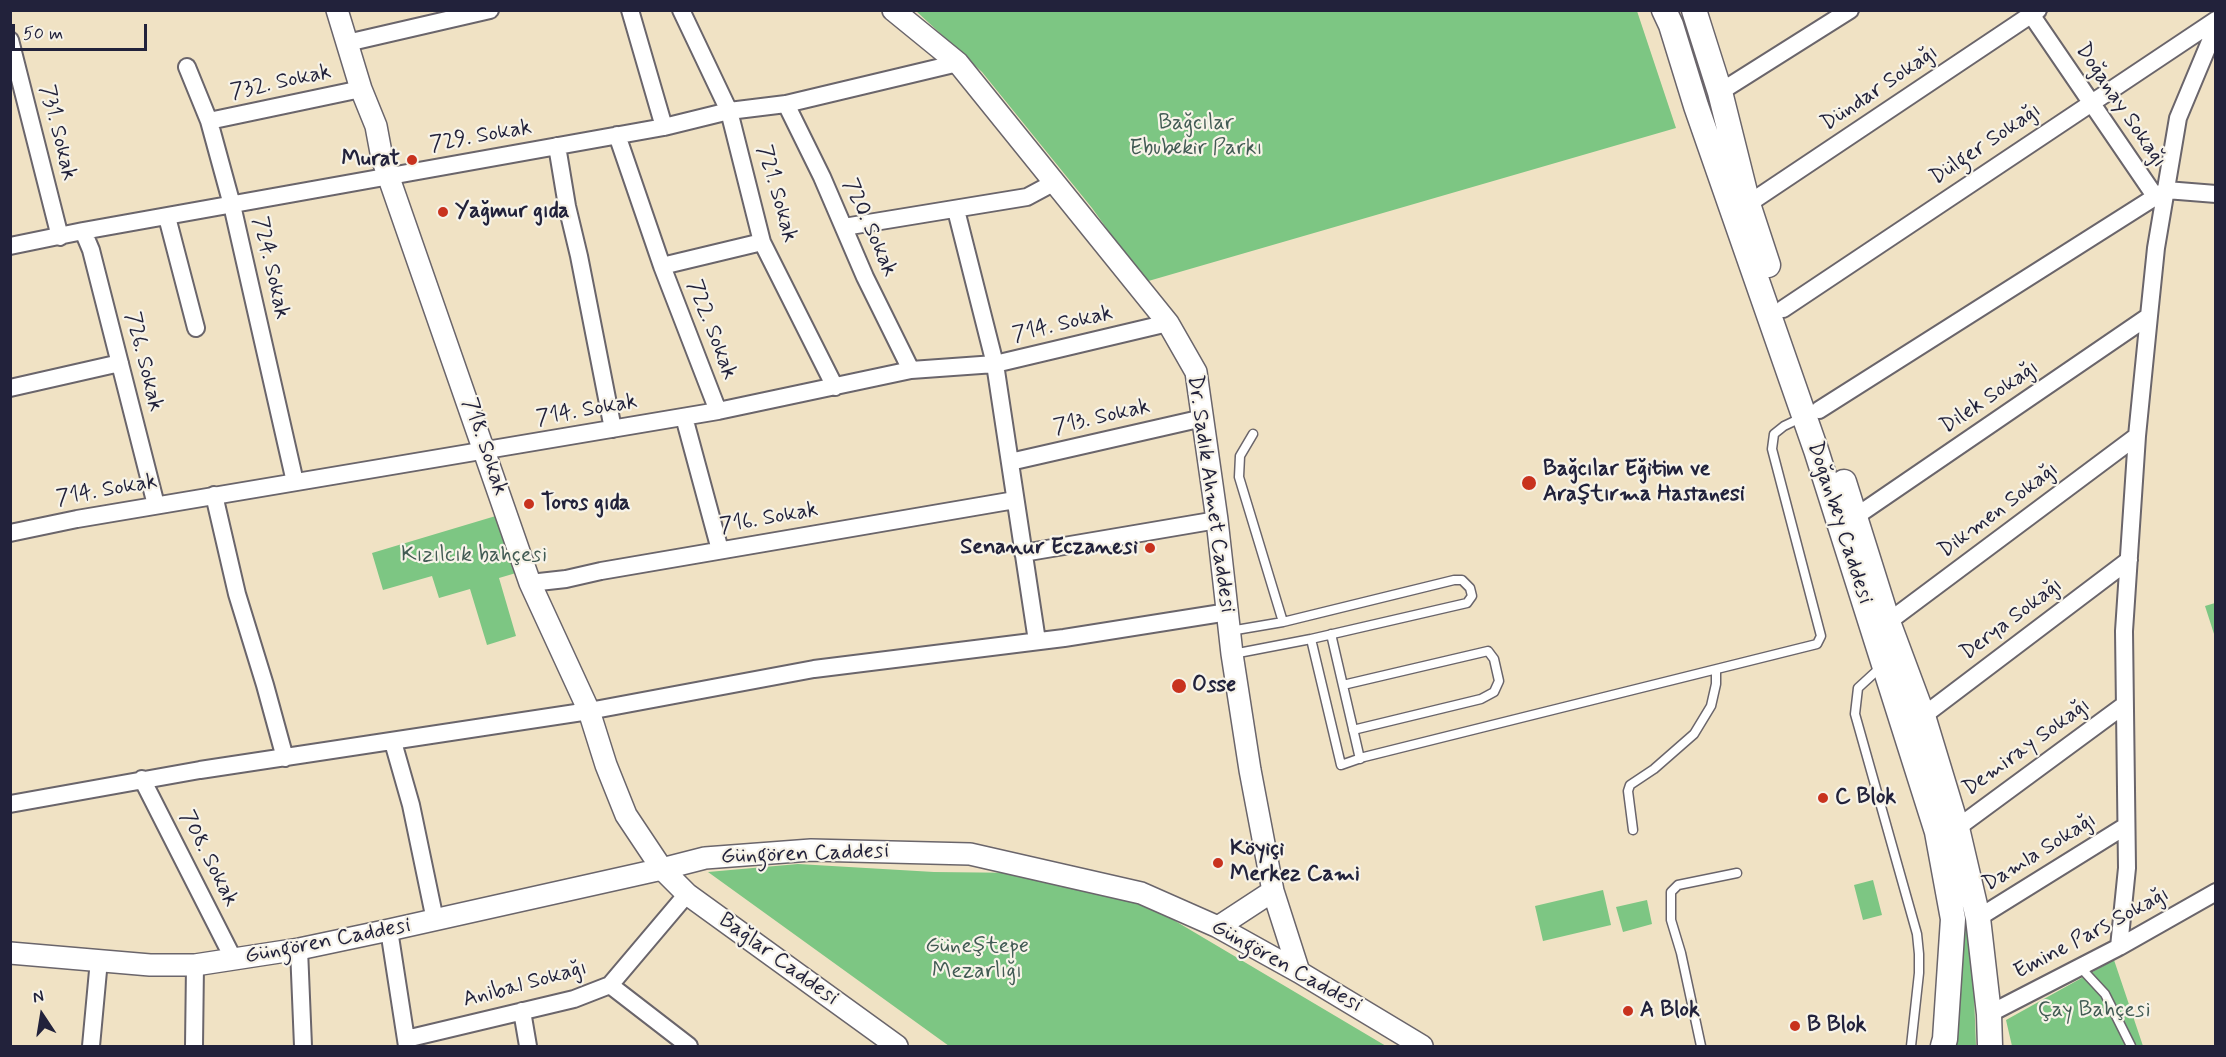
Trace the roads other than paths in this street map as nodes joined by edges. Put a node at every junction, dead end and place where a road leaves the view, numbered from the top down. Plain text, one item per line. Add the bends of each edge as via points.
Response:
1 (336, 10) edge
2 (490, 10) edge
3 (630, 10) edge
4 (681, 10) edge
5 (893, 10) edge
6 (1664, 10) edge
7 (1694, 10) edge
8 (1851, 10) edge
9 (2032, 12) edge
10 (2216, 20) edge
11 (2216, 27) edge
12 (10, 40) edge
13 (347, 43) junction
14 (958, 63) junction
15 (187, 67) dead end
16 (361, 89) junction
17 (1720, 92) junction
18 (2090, 102) junction
19 (786, 105) junction
20 (729, 111) junction
21 (209, 121) junction
22 (664, 127) junction
23 (617, 135) junction
24 (557, 146) junction
25 (389, 177) junction
26 (1055, 182) junction
27 (2161, 193) junction
28 (2216, 194) edge
29 (1748, 204) junction
30 (232, 205) junction
31 (957, 214) dead end
32 (167, 217) junction
33 (844, 227) junction
34 (83, 231) junction
35 (60, 237) junction
36 (762, 242) junction
37 (10, 246) edge
38 (662, 266) junction
39 (1783, 309) junction
40 (2149, 316) junction
41 (1168, 324) junction
42 (196, 328) dead end
43 (120, 363) junction
44 (995, 364) junction
45 (911, 370) junction
46 (835, 387) junction
47 (10, 388) edge
48 (718, 411) junction
49 (1811, 413) junction
50 (684, 417) junction
51 (1203, 418) junction
52 (613, 429) junction
53 (1253, 434) dead end
54 (2137, 436) junction
55 (485, 451) junction
56 (1010, 462) junction
57 (296, 482) junction
58 (214, 495) junction
59 (1015, 500) junction
60 (156, 506) junction
61 (1855, 517) junction
62 (1217, 520) junction
63 (10, 533) edge
64 (720, 550) junction
65 (1023, 553) junction
66 (2128, 560) junction
67 (530, 583) junction
68 (1229, 622) junction
69 (1283, 622) junction
70 (1888, 622) junction
71 (1331, 634) junction
72 (1311, 639) junction
73 (1037, 641) junction
74 (1232, 654) junction
75 (1884, 664) junction
76 (1716, 670) junction
77 (1343, 685) junction
78 (2124, 705) junction
79 (590, 711) junction
80 (1923, 716) junction
81 (1353, 730) junction
82 (393, 742) junction
83 (285, 758) junction
84 (1360, 759) junction
85 (142, 779) junction
86 (10, 804) edge
87 (2126, 826) junction
88 (1957, 828) junction
89 (1633, 830) dead end
90 (662, 870) junction
91 (1737, 873) dead end
92 (1273, 891) junction
93 (2216, 892) edge
94 (687, 894) junction
95 (1978, 918) junction
96 (435, 920) junction
97 (1218, 927) junction
98 (389, 930) junction
99 (2119, 947) junction
100 (298, 949) junction
101 (10, 953) edge
102 (234, 960) junction
103 (2080, 967) junction
104 (99, 969) junction
105 (196, 971) junction
106 (1299, 972) junction
107 (610, 985) junction
108 (522, 1011) junction
109 (1989, 1014) junction
110 (406, 1043) edge
111 (91, 1047) edge
112 (194, 1047) edge
113 (303, 1047) edge
114 (528, 1047) edge
115 (689, 1047) edge
116 (897, 1047) edge
117 (1422, 1047) edge
118 (1701, 1047) edge
119 (1911, 1047) edge
120 (1943, 1047) edge
121 (1990, 1047) edge
122 (2131, 1047) edge

1 - 13 street, 718. Sokak
2 - 13 street
3 - 22 street
4 - 20 street, 721. Sokak
5 - 14 street, Dr. Sadık Ahmet Caddesi
6 - 49 main road, Doğanbey Caddesi
7 - 17 main road, Doğanbey Caddesi
8 - 17 street
9 - 18 street, Doğanay Sokağı
9 - 29 street, Dündar Sokağı
10 - 18 street, Dülger Sokağı
11 - 27 street via 2178,118
12 - 35 street, 731. Sokak
13 - 16 street, 718. Sokak
14 - 19 street, 729. Sokak
14 - 26 street, Dr. Sadık Ahmet Caddesi
15 - 21 street, 724. Sokak
16 - 21 street, 732. Sokak
16 - 25 street, 718. Sokak via 376,126
17 - 29 main road, Doğanbey Caddesi
18 - 27 street, Doğanay Sokağı
18 - 39 street, Dülger Sokağı
19 - 20 street, 729. Sokak
19 - 33 street, 720. Sokak
20 - 22 street, 729. Sokak
20 - 36 street, 721. Sokak
21 - 30 street, 724. Sokak
22 - 23 street, 729. Sokak
23 - 24 street, 729. Sokak
23 - 38 street, 722. Sokak
24 - 25 street, 729. Sokak
24 - 52 street
25 - 30 street, 729. Sokak
25 - 55 street, 718. Sokak
26 - 33 street via 1027,197
26 - 41 street, Dr. Sadık Ahmet Caddesi
27 - 28 street
27 - 40 street
27 - 49 street
29 - 39 main road, Doğanbey Caddesi
30 - 32 street, 729. Sokak
30 - 57 street, 724. Sokak
31 - 44 street
32 - 34 street, 729. Sokak
32 - 42 street
33 - 45 street, 720. Sokak
34 - 35 street, 729. Sokak
34 - 43 street, 726. Sokak
35 - 37 street, 729. Sokak
36 - 38 street, 722. Sokak
36 - 46 street, 721. Sokak
38 - 48 street, 722. Sokak
39 - 49 main road, Doğanbey Caddesi
40 - 54 street
40 - 61 street, Dilek Sokağı
41 - 44 street, 714. Sokak
41 - 51 street, Dr. Sadık Ahmet Caddesi via 1196,372
43 - 47 street
43 - 60 street, 726. Sokak
44 - 45 street, 714. Sokak
44 - 56 street
45 - 46 street, 714. Sokak
46 - 48 street, 714. Sokak
48 - 50 street, 714. Sokak
49 - 61 main road, Doğanbey Caddesi
49 - 75 main road, Doğanbey Caddesi
49 - 76 lane via 1774,434 1772,449 1821,636 1817,644
50 - 52 street, 714. Sokak
50 - 64 street
51 - 56 street, 713. Sokak
51 - 62 street, Dr. Sadık Ahmet Caddesi
52 - 55 street, 714. Sokak
53 - 69 lane via 1240,456 1239,477
54 - 66 street
54 - 70 street, Dikmen Sokağı
55 - 57 street, 714. Sokak
55 - 67 street, 718. Sokak
56 - 59 street
57 - 58 street, 714. Sokak
58 - 60 street, 714. Sokak
58 - 83 street via 234,585
59 - 64 street, 716. Sokak
59 - 65 street
60 - 63 street, 714. Sokak
61 - 70 main road, Doğanbey Caddesi
62 - 65 street
62 - 68 street, Dr. Sadık Ahmet Caddesi
64 - 67 street, 716. Sokak
65 - 73 street
66 - 78 street
66 - 80 street, Derya Sokağı
67 - 79 street, 718. Sokak
68 - 69 lane
68 - 73 street
68 - 74 street, Dr. Sadık Ahmet Caddesi
69 - 71 lane via 1454,580 1462,580 1470,588 1472,596 1467,603
70 - 80 main road, Doğanbey Caddesi
71 - 72 lane
71 - 77 lane
72 - 74 lane
72 - 84 lane via 1341,765
73 - 79 street via 814,669
74 - 92 street, Dr. Sadık Ahmet Caddesi
75 - 119 lane via 1858,688 1855,714 1917,934 1919,974
75 - 120 main road, Doğanbey Caddesi via 1937,832 1953,919
76 - 84 lane
76 - 89 lane via 1711,706 1694,734 1630,785
77 - 81 lane
77 - 81 lane via 1488,651 1499,681 1494,692 1481,699
78 - 87 street
78 - 88 street, Demiray Sokağı
79 - 82 street
79 - 90 street, 718. Sokak via 626,815
80 - 88 main road, Doğanbey Caddesi
81 - 84 lane
82 - 83 street
82 - 96 street via 411,805
83 - 85 street
85 - 86 street
85 - 102 street, 708. Sokak
87 - 95 street, Damla Sokağı
87 - 99 street via 2127,868
88 - 95 main road, Doğanbey Caddesi
90 - 94 street, Bağlar Caddesi
90 - 96 street, Güngören Caddesi
90 - 97 street, Güngören Caddesi via 705,858 811,850 970,854 1140,893
91 - 118 lane via 1678,885 1671,892 1671,920
92 - 97 street
92 - 106 street, Dr. Sadık Ahmet Caddesi
93 - 99 street, Emine Pars Sokağı
94 - 107 street, Anibal Sokağı
94 - 116 street, Bağlar Caddesi
95 - 109 main road, Doğanbey Caddesi
96 - 98 street, Güngören Caddesi
97 - 106 street, Güngören Caddesi
98 - 100 street, Güngören Caddesi
98 - 110 street
99 - 103 street, Emine Pars Sokağı
100 - 102 street, Güngören Caddesi
100 - 113 street
101 - 104 street, Güngören Caddesi
102 - 105 street, Güngören Caddesi
103 - 109 street, Emine Pars Sokağı
103 - 122 lane via 2105,994
104 - 105 street, Güngören Caddesi via 150,965
104 - 111 street
105 - 112 street
106 - 117 street, Güngören Caddesi
107 - 108 street, Anibal Sokağı via 574,999
107 - 115 street
108 - 110 street, Anibal Sokağı
108 - 114 street
109 - 121 main road, Doğanbey Caddesi

